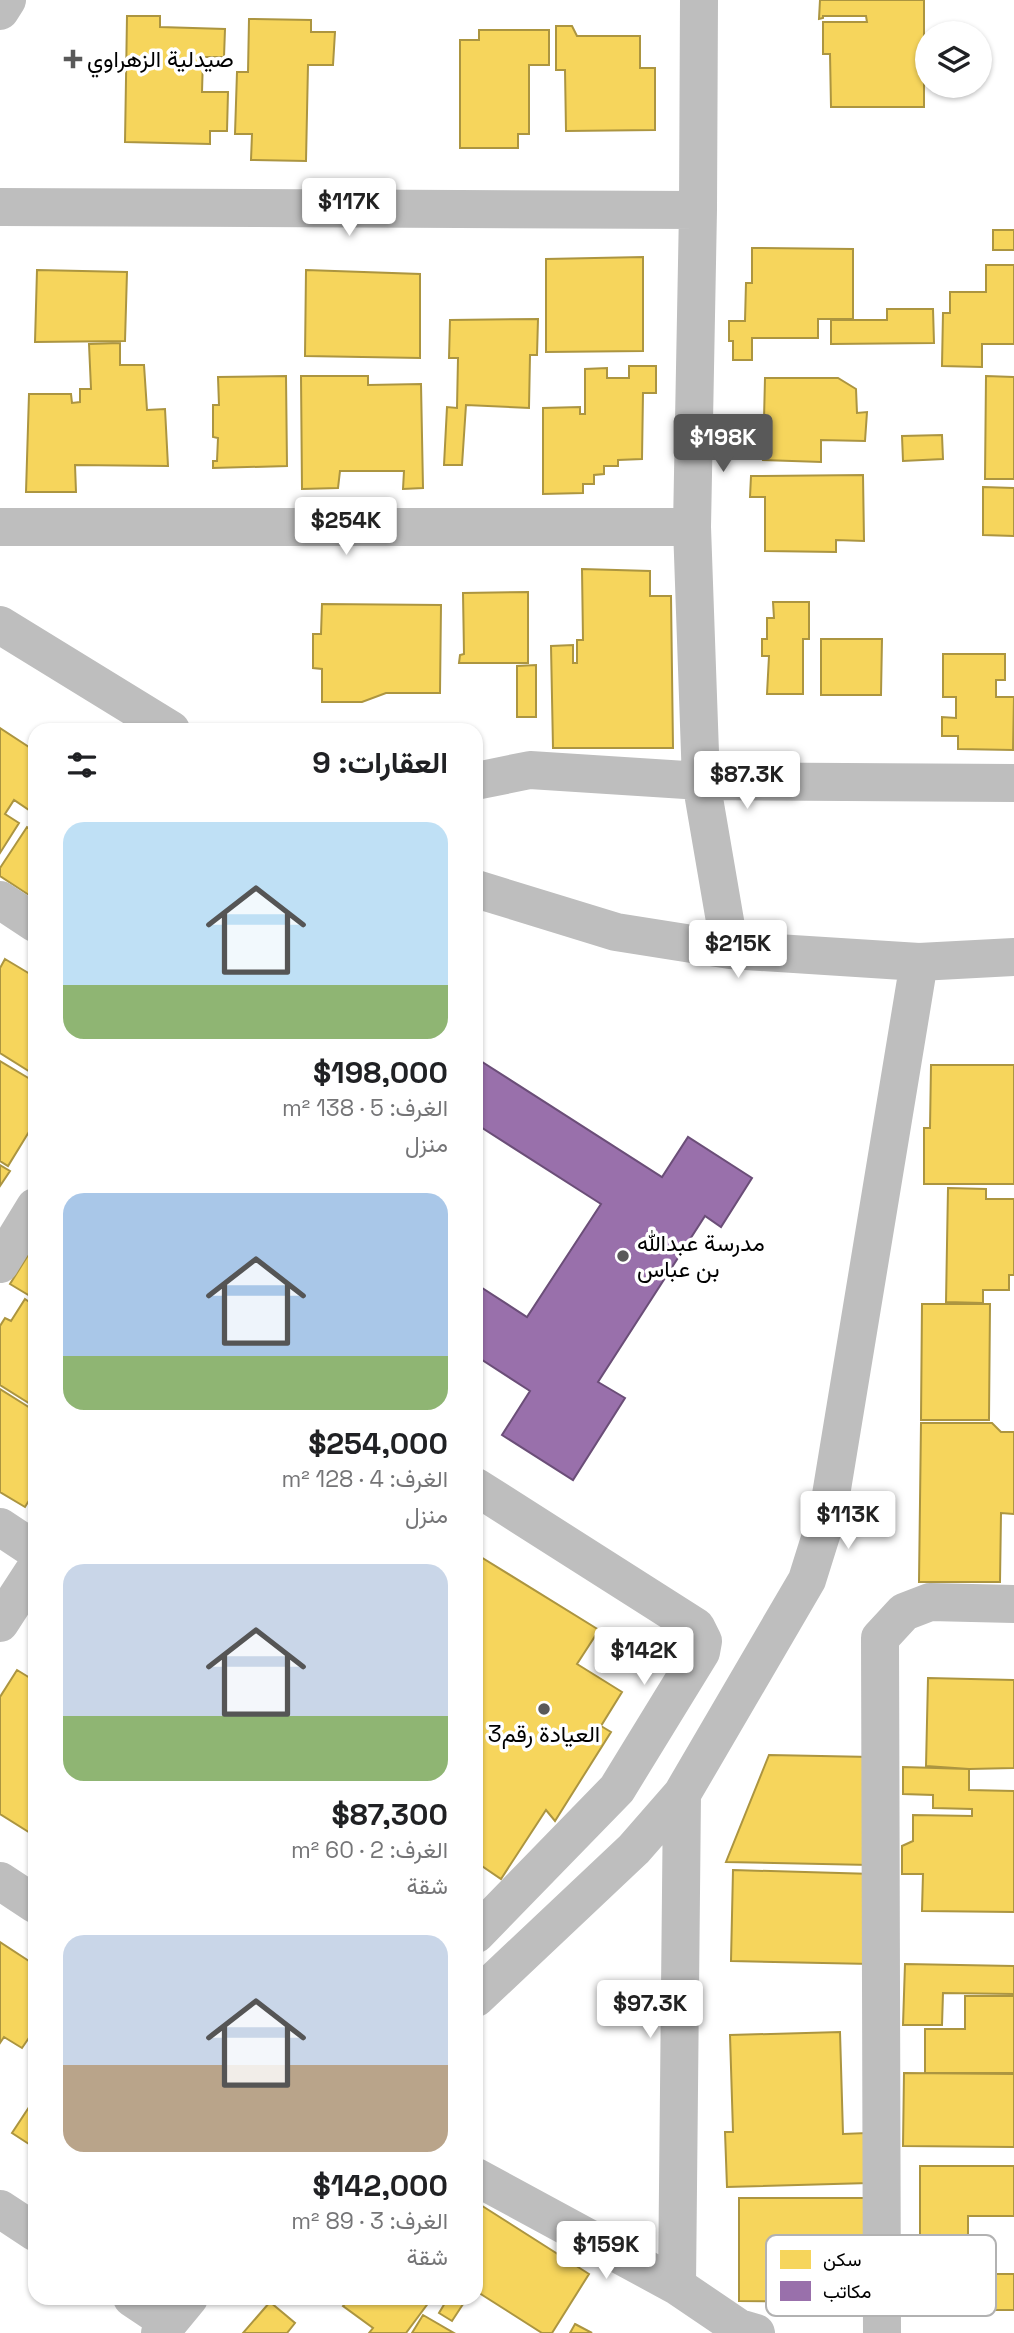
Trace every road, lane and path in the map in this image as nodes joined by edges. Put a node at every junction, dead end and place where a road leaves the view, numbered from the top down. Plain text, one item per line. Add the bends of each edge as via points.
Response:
1 (7, 0) edge
2 (699, 0) edge
3 (0, 11) edge
4 (0, 207) edge
5 (698, 210) junction
6 (0, 527) edge
7 (692, 527) junction
8 (0, 625) edge
9 (160, 723) edge
10 (483, 780) edge
11 (701, 781) junction
12 (1014, 783) edge
13 (483, 892) edge
14 (0, 900) edge
15 (28, 918) edge
16 (730, 950) junction
17 (1014, 957) edge
18 (919, 962) junction
19 (28, 1219) edge
20 (0, 1264) edge
21 (483, 1491) edge
22 (0, 1527) edge
23 (28, 1545) edge
24 (28, 1580) edge
25 (1014, 1604) edge
26 (0, 1623) edge
27 (682, 1794) junction
28 (0, 1881) edge
29 (28, 1899) edge
30 (483, 1927) edge
31 (483, 1991) edge
32 (483, 2181) edge
33 (0, 2209) edge
34 (28, 2227) edge
35 (882, 2235) edge
36 (677, 2286) junction
37 (146, 2305) edge
38 (172, 2318) edge
39 (745, 2331) edge

1 - 3 street
2 - 5 street
4 - 5 street
5 - 7 street
6 - 7 street
7 - 11 street
8 - 9 street
10 - 11 street via 530,770
11 - 12 street
11 - 16 street
13 - 16 street via 616,932
14 - 15 street
16 - 18 street
17 - 18 street
18 - 27 street via 828,1513 807,1580
19 - 20 street
21 - 30 street via 696,1627 703,1641 701,1652 617,1789
22 - 23 street
24 - 26 street
25 - 35 street via 930,1602 904,1612 880,1637
27 - 31 street via 634,1849
27 - 36 street
28 - 29 street
32 - 36 street
33 - 34 street
36 - 39 street
37 - 38 street

